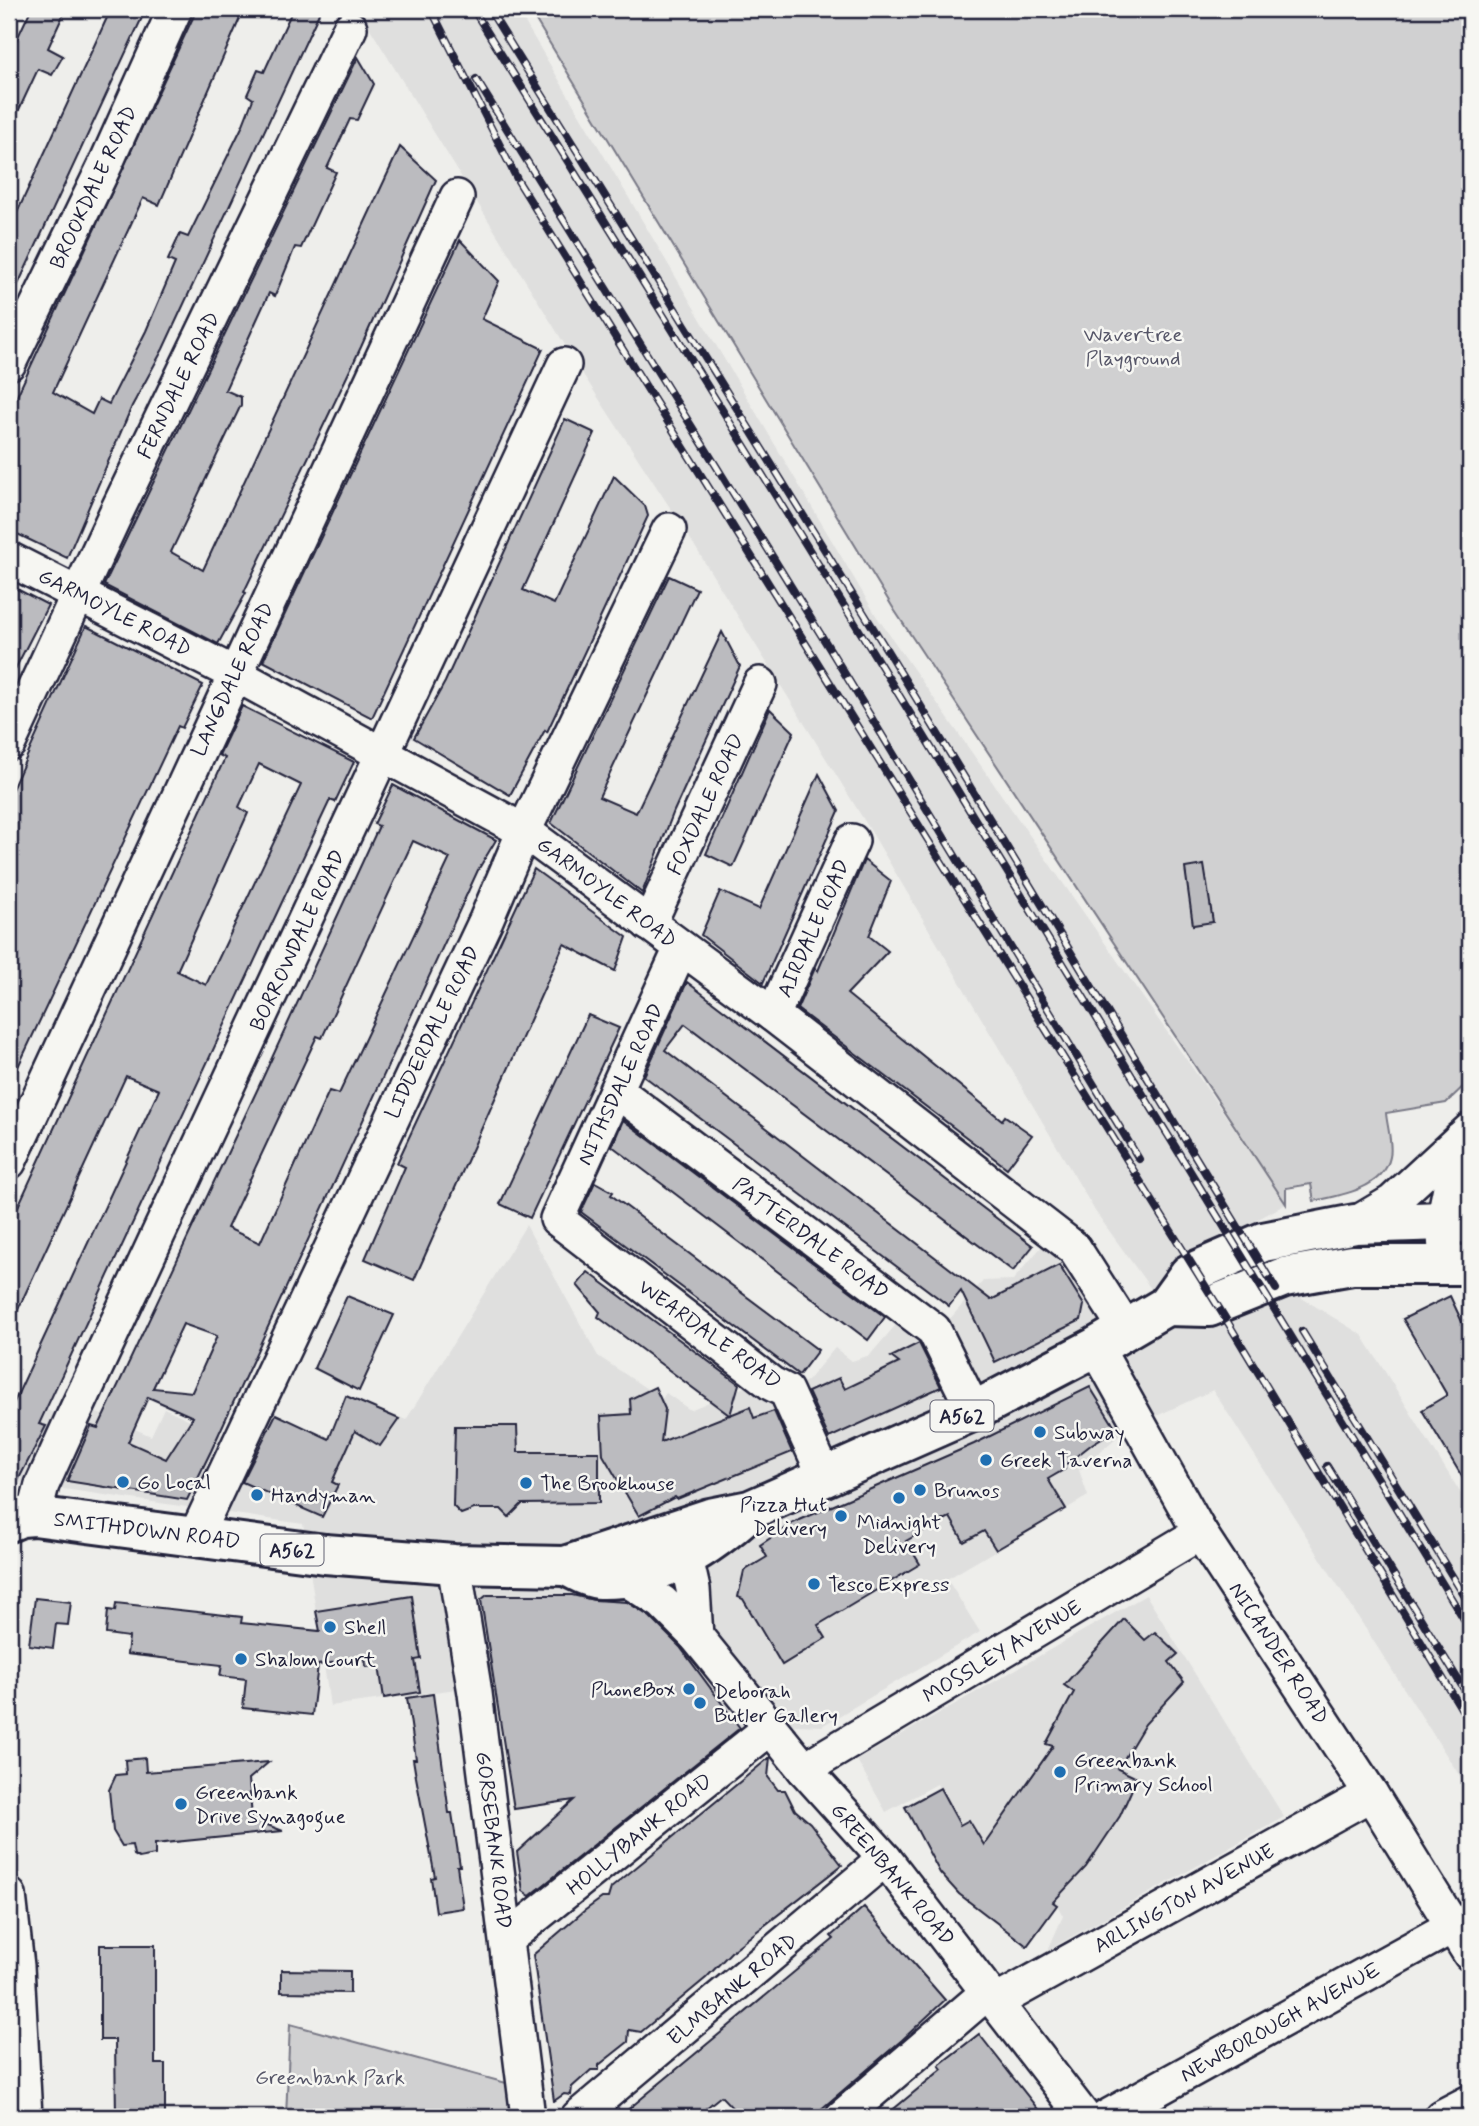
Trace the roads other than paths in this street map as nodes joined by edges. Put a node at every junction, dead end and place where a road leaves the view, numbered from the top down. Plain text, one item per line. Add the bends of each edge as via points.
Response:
1 (174, 9) edge
2 (350, 29) dead end
3 (457, 197) dead end
4 (9, 363) edge
5 (564, 365) dead end
6 (669, 530) dead end
7 (9, 559) edge
8 (78, 593) junction
9 (235, 674) junction
10 (760, 684) dead end
11 (9, 743) edge
12 (383, 756) junction
13 (524, 831) junction
14 (852, 841) dead end
15 (649, 924) junction
16 (681, 948) junction
17 (773, 1015) junction
18 (617, 1091) junction
19 (1465, 1134) edge
20 (9, 1162) edge
21 (1410, 1185) junction
22 (557, 1219) joint
23 (1442, 1223) edge
24 (1354, 1224) junction
25 (1462, 1271) edge
26 (1166, 1306) junction
27 (1111, 1339) junction
28 (974, 1411) junction
29 (825, 1479) junction
30 (18, 1516) edge
31 (1200, 1533) junction
32 (196, 1535) junction
33 (683, 1544) junction
34 (454, 1563) junction
35 (565, 1566) junction
36 (621, 1576) junction
37 (696, 1636) junction
38 (770, 1728) junction
39 (804, 1769) junction
40 (1371, 1794) junction
41 (885, 1859) junction
42 (9, 1895) edge
43 (1453, 1926) junction
44 (507, 1939) junction
45 (1470, 1954) edge
46 (992, 1997) junction
47 (14, 2015) edge
48 (1470, 2102) edge
49 (25, 2117) edge
50 (528, 2117) edge
51 (578, 2117) edge
52 (842, 2117) edge
53 (1084, 2117) edge
54 (1107, 2117) edge
55 (1441, 2117) edge

1 - 4 street, BROOKDALE ROAD
2 - 8 street, FERNDALE ROAD
3 - 9 street, LANGDALE ROAD
5 - 12 street, BORROWDALE ROAD
6 - 13 street, LIDDERDALE ROAD
7 - 8 street, GARMOYLE ROAD
8 - 9 street, GARMOYLE ROAD
8 - 11 street, FERNDALE ROAD
9 - 12 street, GARMOYLE ROAD
9 - 20 street, LANGDALE ROAD
10 - 15 street, FOXDALE ROAD
12 - 13 street, GARMOYLE ROAD
12 - 30 street, BORROWDALE ROAD via 42,1485
13 - 15 street, GARMOYLE ROAD
13 - 32 street, LIDDERDALE ROAD
14 - 17 street, AIRDALE ROAD
15 - 16 street, GARMOYLE ROAD
16 - 17 street, GARMOYLE ROAD
16 - 18 street, NITHSDALE ROAD
17 - 27 street, GARMOYLE ROAD via 1074,1248
18 - 22 street, NITHSDALE ROAD
18 - 28 street, PATTERDALE ROAD via 934,1330
19 - 21 street
19 - 23 street
21 - 23 street
21 - 24 street via 1392,1202
22 - 29 street, WEARDALE ROAD via 786,1391
23 - 24 highway, SMITHDOWN ROAD / A562
23 - 25 street
24 - 26 highway, SMITHDOWN ROAD / A562 via 1263,1242 1223,1258 1189,1274
25 - 26 highway via 1352,1265 1271,1282 1209,1307
26 - 27 highway, SMITHDOWN ROAD / A562
27 - 28 highway, SMITHDOWN ROAD / A562
27 - 31 street, NICANDER ROAD
28 - 29 highway, SMITHDOWN ROAD / A562
29 - 33 highway, SMITHDOWN ROAD / A562 via 751,1510 710,1518
30 - 32 highway, SMITHDOWN ROAD / A562
31 - 39 street, MOSSLEY AVENUE
31 - 40 street, NICANDER ROAD
32 - 34 highway, SMITHDOWN ROAD / A562 via 325,1554
33 - 35 highway, SMITHDOWN ROAD / A562
33 - 36 highway, SMITHDOWN ROAD / A562 via 655,1571
33 - 37 street via 694,1590
34 - 35 highway, SMITHDOWN ROAD / A562
34 - 44 street, GORSEBANK ROAD
35 - 36 highway, SMITHDOWN ROAD / A562 via 598,1579
36 - 37 street, GREENBANK ROAD via 662,1602
37 - 38 street, GREENBANK ROAD
38 - 39 street, GREENBANK ROAD
38 - 44 street, HOLLYBANK ROAD
39 - 41 street, GREENBANK ROAD
40 - 43 street, NICANDER ROAD
40 - 46 street, ARLINGTON AVENUE
41 - 46 street, GREENBANK ROAD
41 - 51 street, ELMBANK ROAD
42 - 47 street
43 - 45 street, NICANDER ROAD
43 - 54 street, NEWBOROUGH AVENUE
44 - 50 street, GORSEBANK ROAD
46 - 52 street, ARLINGTON AVENUE
46 - 53 street, GREENBANK ROAD
47 - 49 street
48 - 55 street

